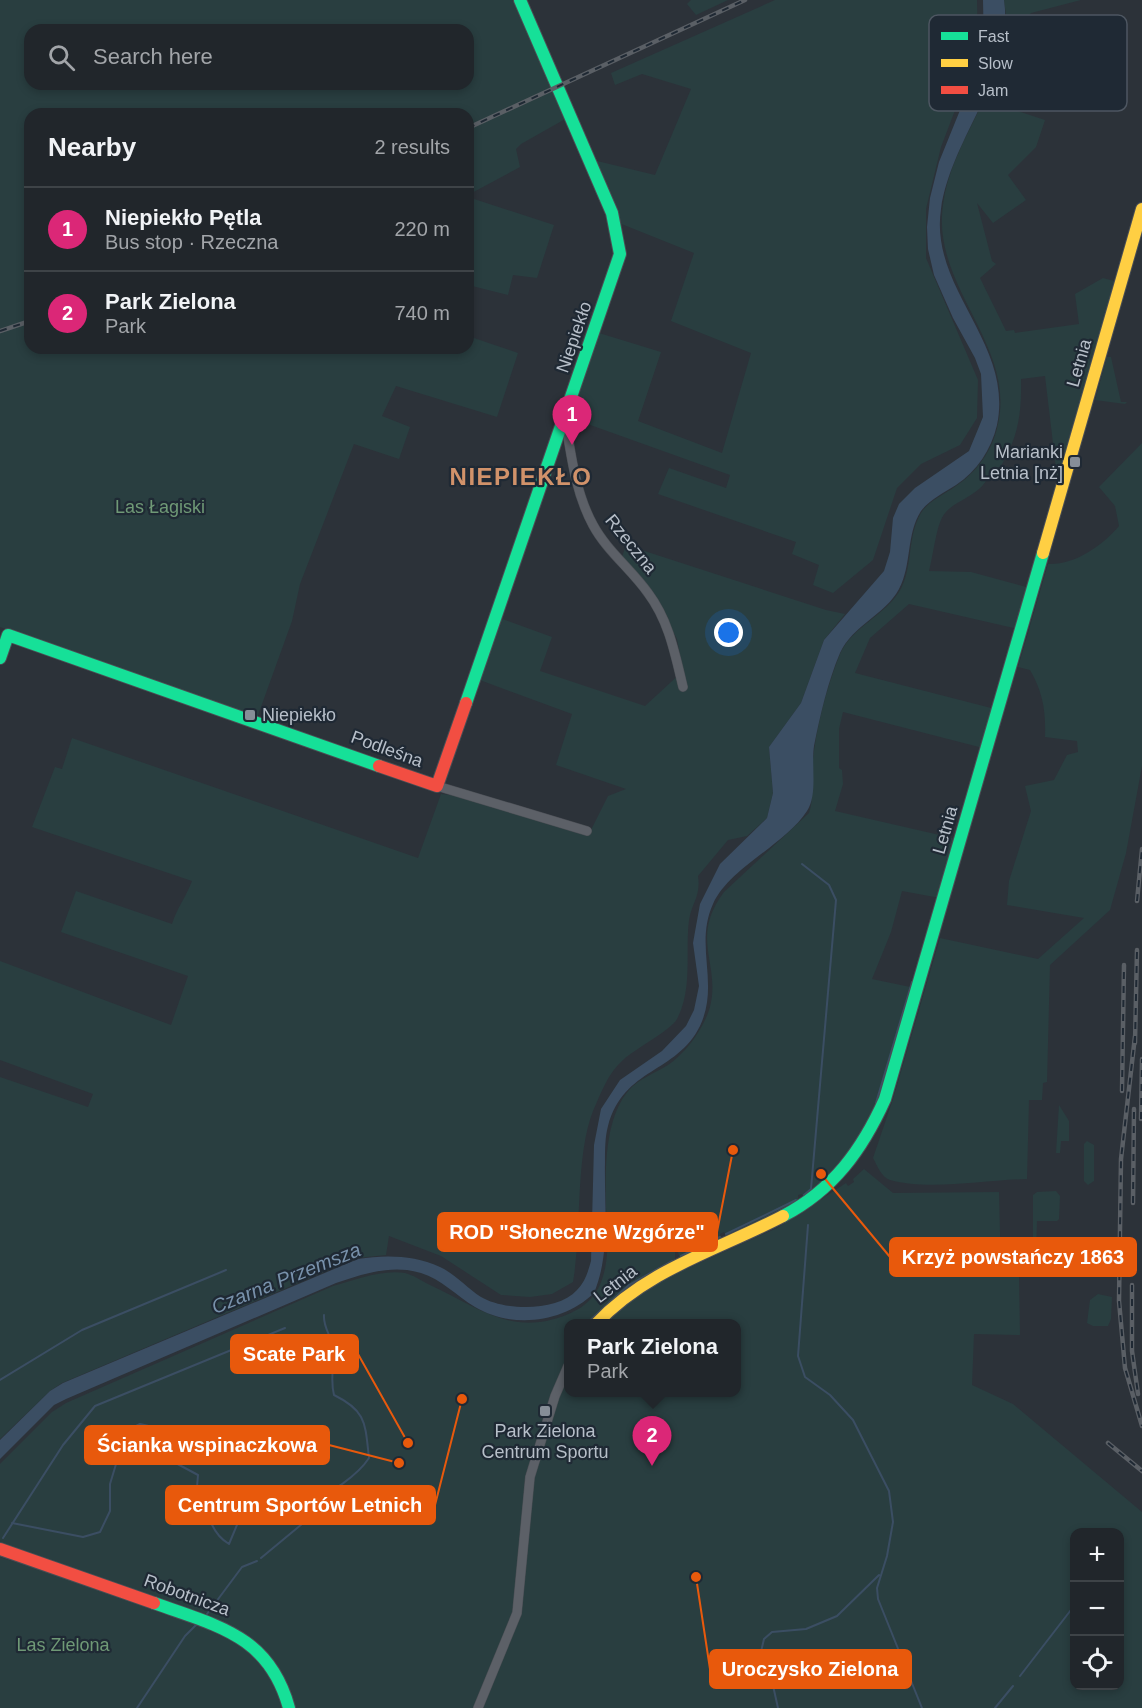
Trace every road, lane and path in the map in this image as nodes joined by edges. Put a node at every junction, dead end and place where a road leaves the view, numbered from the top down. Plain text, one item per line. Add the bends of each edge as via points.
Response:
1 (520, 0) edge
2 (1142, 209) edge
3 (565, 417) junction
4 (0, 658) edge
5 (683, 687) dead end
6 (437, 786) junction
7 (586, 831) dead end
8 (600, 1319) edge
9 (564, 1375) edge
10 (0, 1549) edge
11 (289, 1708) edge
12 (478, 1708) edge

1 - 3 street, Niepiekło via 612,213 620,254
2 - 8 street, Letnia via 918,989 874,1129 851,1162 811,1199 649,1280
3 - 5 street, Rzeczna via 585,508 599,535 648,592 666,623
3 - 6 street, Niepiekło
4 - 6 street, Podleśna via 8,635
6 - 7 street, Podleśna
9 - 12 street via 530,1477 517,1613
10 - 11 street, Robotnicza via 230,1630 270,1664

